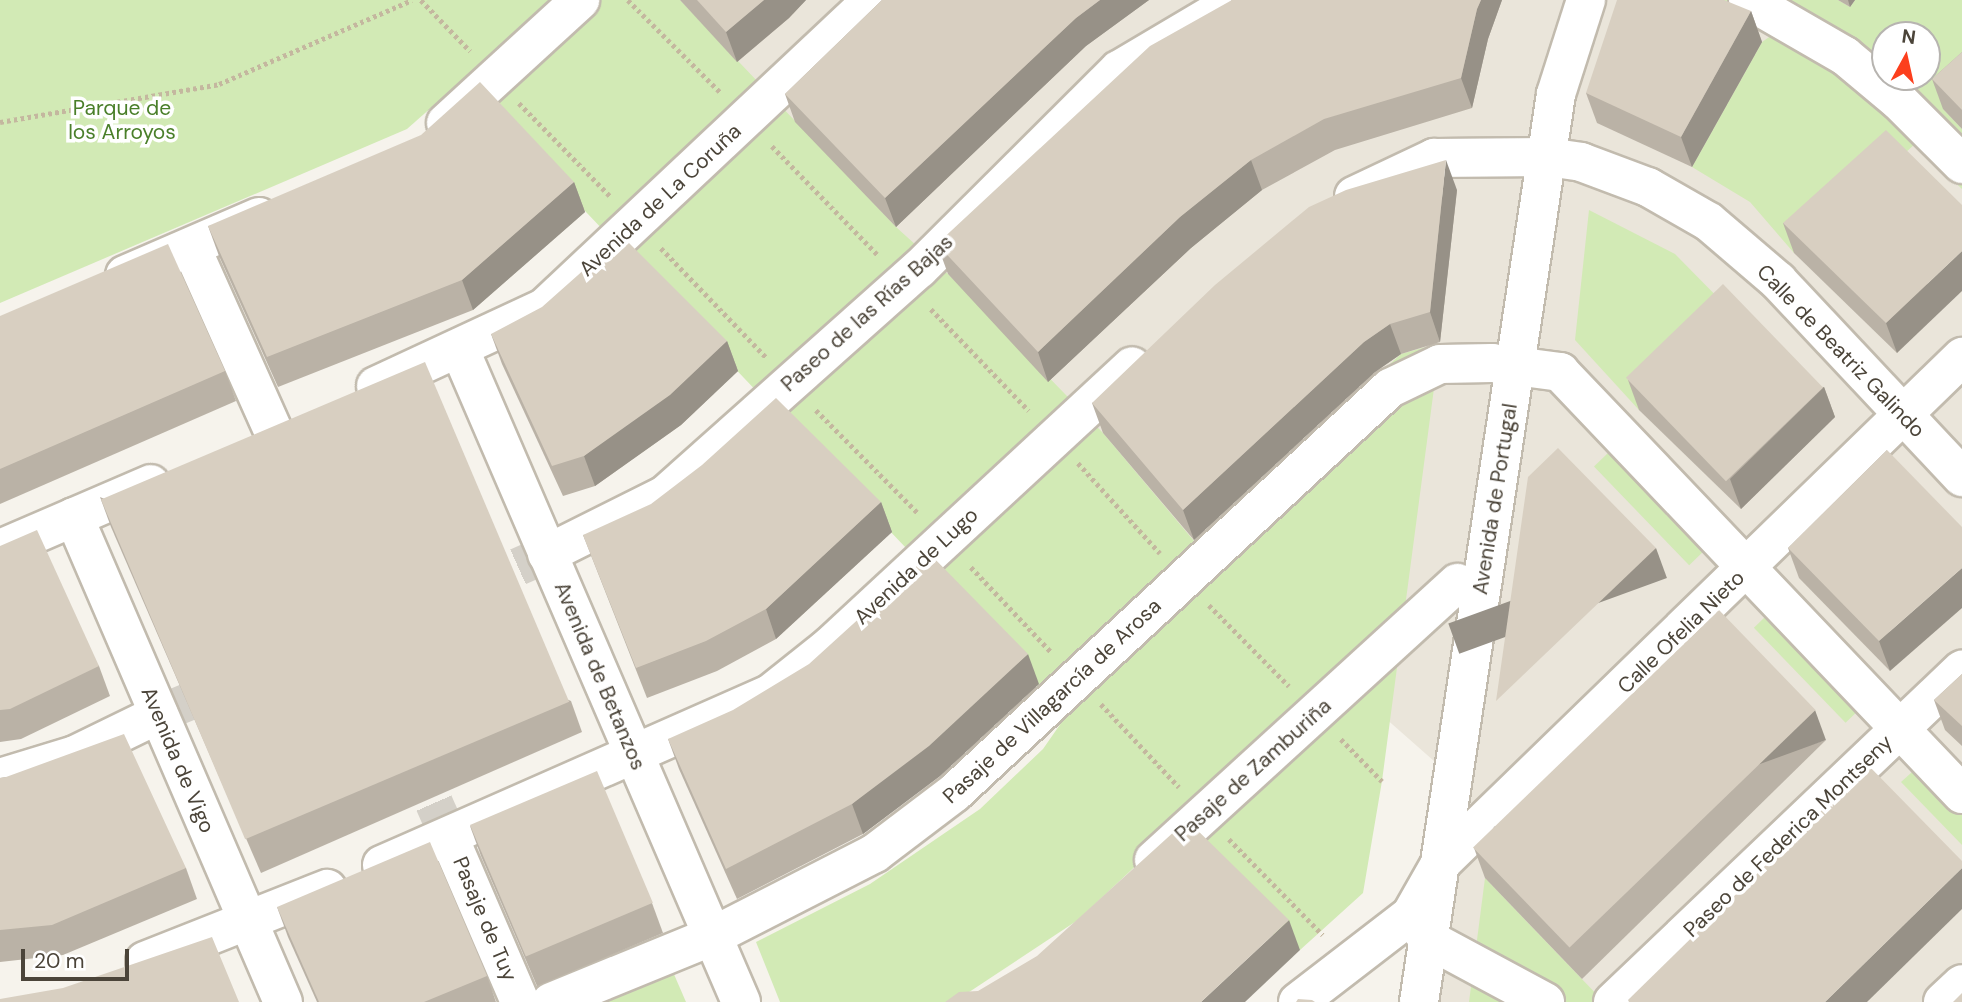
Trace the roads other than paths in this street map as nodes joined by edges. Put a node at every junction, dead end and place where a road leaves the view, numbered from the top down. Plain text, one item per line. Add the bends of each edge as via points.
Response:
1 (580, 0) edge
2 (872, 0) edge
3 (1237, 0) edge
4 (1563, 0) edge
5 (1586, 0) edge
6 (1748, 0) edge
7 (423, 145) edge
8 (1535, 156) junction
9 (1962, 164) edge
10 (292, 203) edge
11 (1320, 213) edge
12 (191, 247) junction
13 (89, 291) edge
14 (1160, 341) edge
15 (460, 350) junction
16 (1962, 357) edge
17 (1503, 365) junction
18 (348, 398) edge
19 (311, 414) edge
20 (1902, 415) junction
21 (273, 430) junction
22 (236, 447) edge
23 (186, 468) edge
24 (1962, 477) edge
25 (74, 517) junction
26 (0, 549) edge
27 (547, 554) junction
28 (1746, 568) junction
29 (1457, 583) junction
30 (1962, 670) edge
31 (159, 714) junction
32 (1901, 729) junction
33 (635, 757) junction
34 (0, 778) edge
35 (1962, 794) edge
36 (449, 837) junction
37 (1440, 864) junction
38 (1126, 886) edge
39 (249, 923) junction
40 (1420, 927) junction
41 (713, 936) junction
42 (106, 976) edge
43 (1962, 984) edge
44 (283, 1002) edge
45 (520, 1002) edge
46 (551, 1002) edge
47 (741, 1002) edge
48 (1298, 1002) edge
49 (1398, 1002) edge
50 (1419, 1002) edge
51 (1545, 1002) edge
52 (1613, 1002) edge
53 (1943, 1002) edge

1 - 7 street
2 - 15 street, Avenida de La Coruña via 544,308
3 - 27 street, Paseo de las Rías Bajas via 1119,70 904,282 665,495
4 - 8 street, Avenida de Portugal via 1535,88
5 - 8 street, Avenida de Portugal
6 - 9 street via 1845,56 1899,101
8 - 11 street via 1434,158
8 - 17 street, Avenida de Portugal
8 - 20 street, Calle de Beatriz Galindo via 1581,162 1648,187 1709,222 1778,281
10 - 12 street
12 - 13 street
12 - 21 street
14 - 33 street, Avenida de Lugo via 829,647 770,694
15 - 18 street, Avenida de La Coruña
15 - 27 street, Avenida de Betanzos
16 - 20 street, Calle Ofelia Nieto
17 - 28 street, Pasaje de Villagarcía de Arosa via 1560,372
17 - 29 street, Avenida de Portugal
17 - 37 street, Avenida de Portugal
17 - 41 street, Pasaje de Villagarcía de Arosa via 1440,364 1390,388 954,793 875,852
19 - 21 street
20 - 24 street, Calle de Beatriz Galindo
20 - 28 street, Calle Ofelia Nieto
21 - 22 street
23 - 25 street
25 - 26 street
25 - 31 street, Avenida de Vigo
27 - 33 street, Avenida de Betanzos
28 - 32 street, Pasaje de Villagarcía de Arosa
28 - 37 street, Calle Ofelia Nieto
29 - 38 street, Pasaje de Zamburiña
29 - 40 street, Avenida de Portugal
30 - 32 street, Paseo de Federica Montseny
31 - 34 street via 75,755
31 - 39 street, Avenida de Vigo
32 - 35 street, Pasaje de Villagarcía de Arosa
32 - 52 street, Paseo de Federica Montseny
33 - 36 street, Avenida de Lugo
33 - 41 street, Avenida de Betanzos
36 - 39 street, Avenida de Lugo
36 - 45 street, Pasaje de Tuy
37 - 40 street, Calle Ofelia Nieto
39 - 42 street, Avenida de Lugo
39 - 44 street, Avenida de Vigo
40 - 48 street via 1349,960
40 - 49 street, Avenida de Portugal
40 - 50 street, Avenida de Portugal
40 - 51 street
41 - 46 street, Pasaje de Villagarcía de Arosa
41 - 47 street, Avenida de Betanzos
43 - 53 street

